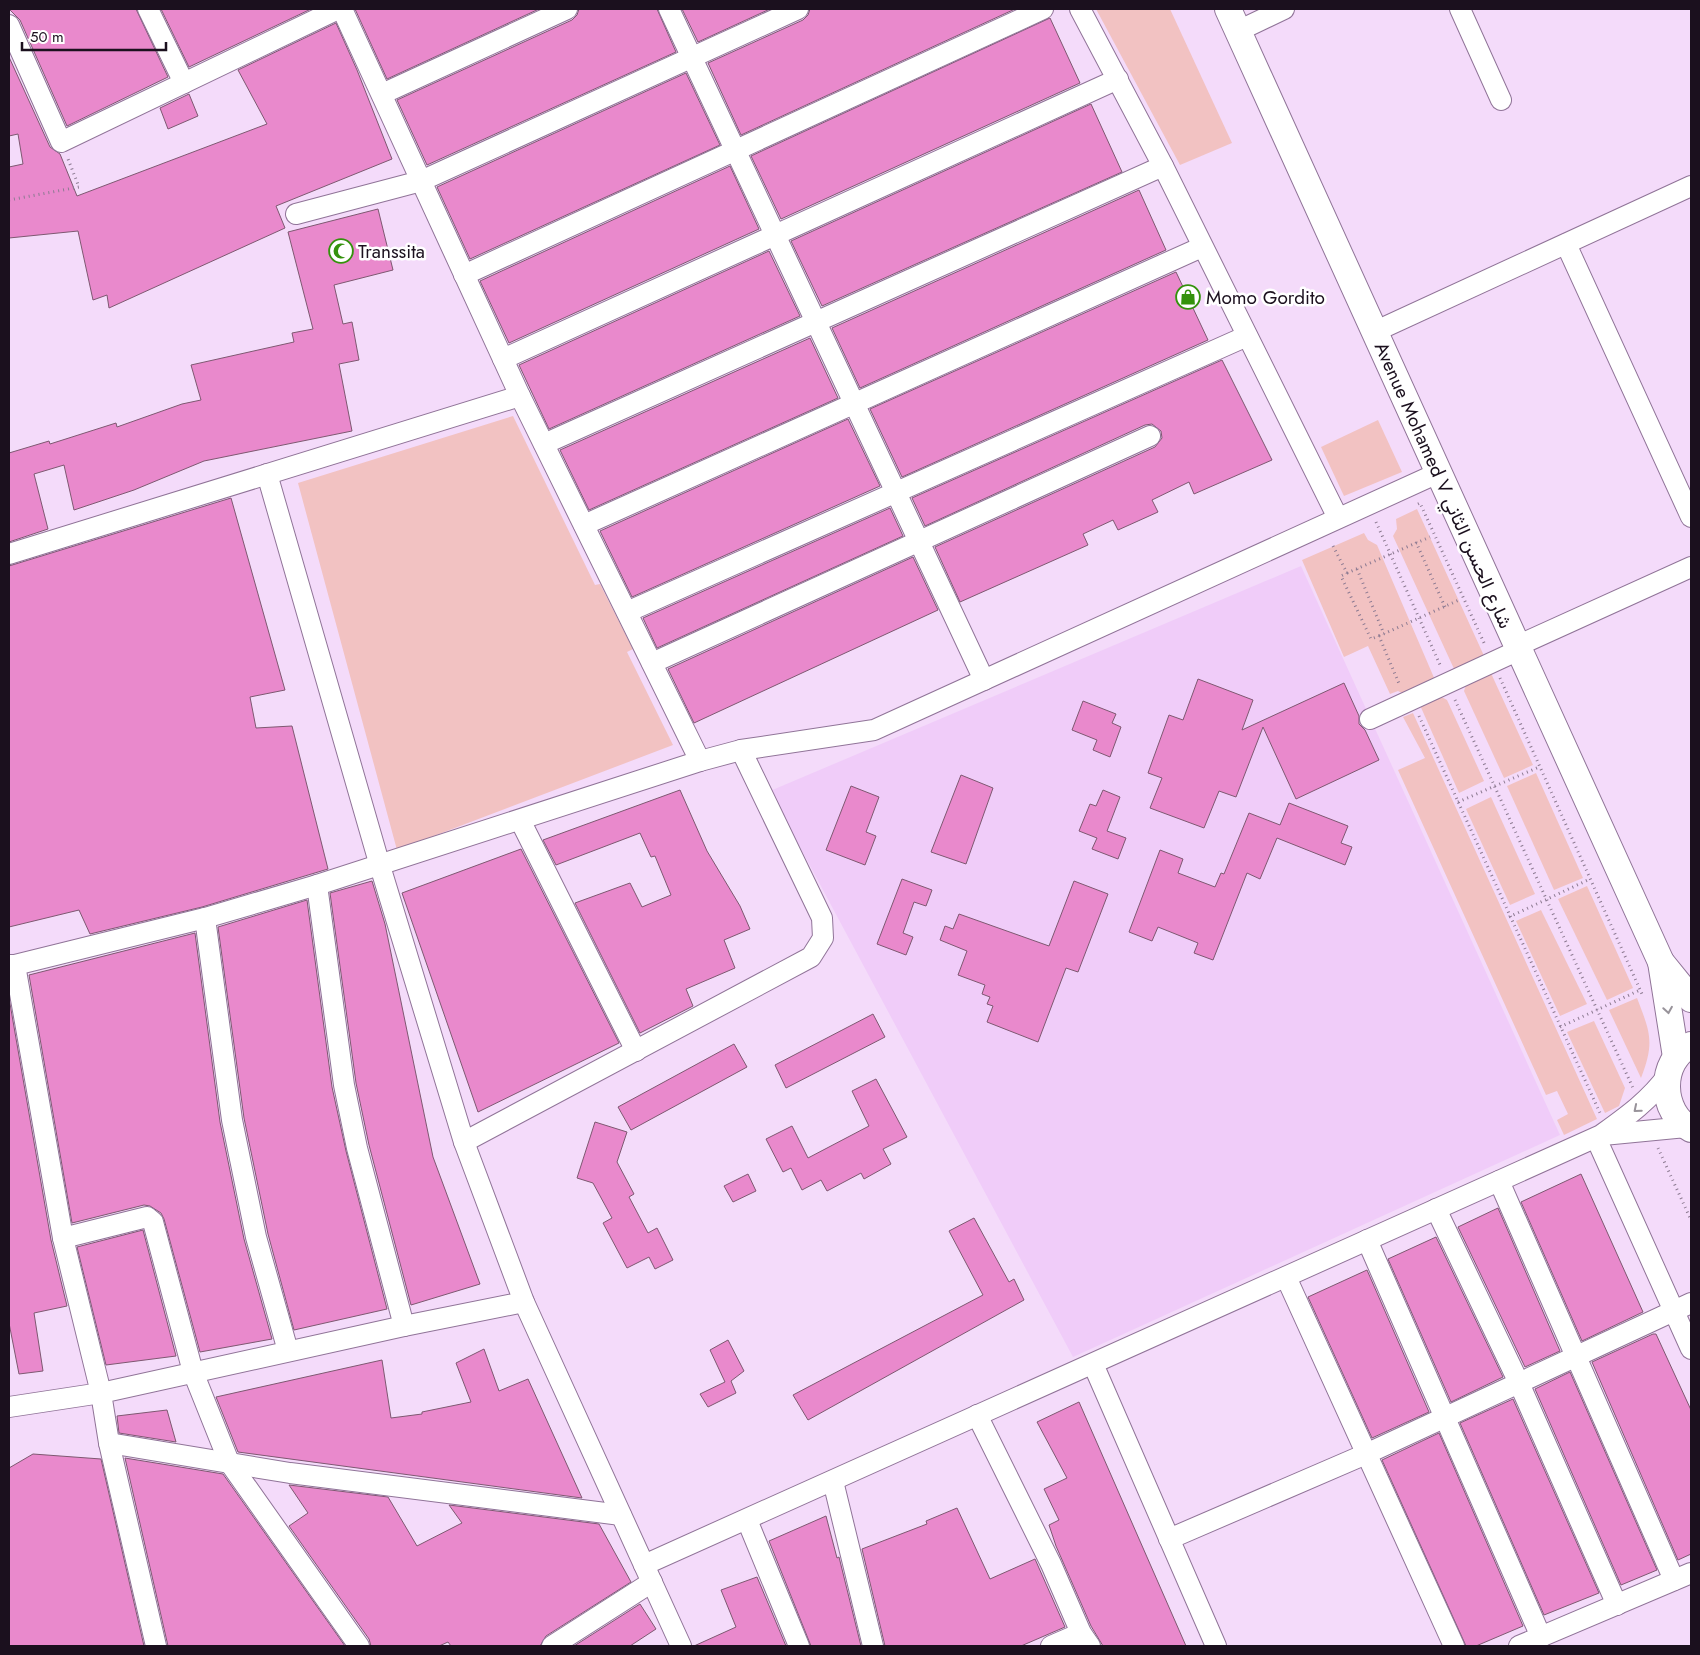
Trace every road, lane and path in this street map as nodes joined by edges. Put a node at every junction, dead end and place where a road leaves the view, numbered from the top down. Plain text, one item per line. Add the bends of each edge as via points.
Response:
1 (148, 9) edge
2 (338, 9) edge
3 (342, 9) edge
4 (567, 9) edge
5 (669, 9) edge
6 (798, 9) edge
7 (1043, 9) edge
8 (1080, 9) edge
9 (1284, 9) edge
10 (1460, 9) edge
11 (1233, 20) edge
12 (9, 25) edge
13 (692, 57) junction
14 (1118, 80) junction
15 (184, 83) junction
16 (382, 94) junction
17 (1501, 100) dead end
18 (61, 142) junction
19 (735, 150) junction
20 (1163, 166) junction
21 (421, 180) junction
22 (1691, 186) edge
23 (9, 200) edge
24 (296, 214) dead end
25 (775, 235) junction
26 (1566, 244) junction
27 (1202, 247) junction
28 (464, 275) junction
29 (816, 322) junction
30 (1374, 332) junction
31 (1247, 336) junction
32 (502, 359) junction
33 (520, 396) junction
34 (854, 404) junction
35 (1150, 436) dead end
36 (544, 444) junction
37 (1438, 473) junction
38 (268, 474) junction
39 (896, 493) junction
40 (1411, 507) dead end
41 (1691, 516) edge
42 (1338, 518) junction
43 (1385, 518) dead end
44 (1376, 522) junction
45 (584, 525) junction
46 (1367, 526) dead end
47 (1430, 536) dead end
48 (1334, 540) dead end
49 (919, 541) junction
50 (1416, 542) junction
51 (1326, 544) dead end
52 (1334, 546) dead end
53 (9, 554) edge
54 (1390, 554) junction
55 (1691, 567) edge
56 (1357, 569) junction
57 (1347, 573) junction
58 (1459, 600) dead end
59 (1445, 607) junction
60 (627, 612) junction
61 (1419, 618) junction
62 (1384, 634) junction
63 (1379, 636) junction
64 (1518, 648) junction
65 (1493, 662) junction
66 (652, 663) junction
67 (984, 680) junction
68 (1447, 683) junction
69 (1412, 700) junction
70 (1370, 719) dead end
71 (741, 750) junction
72 (700, 760) junction
73 (1539, 767) junction
74 (1496, 787) junction
75 (1458, 802) junction
76 (520, 820) junction
77 (380, 866) junction
78 (1590, 879) junction
79 (317, 885) junction
80 (1545, 899) junction
81 (1509, 917) junction
82 (205, 918) junction
83 (1661, 962) junction
84 (12, 965) edge
85 (1640, 990) junction
86 (1643, 998) dead end
87 (1691, 999) edge
88 (1596, 1010) junction
89 (1560, 1026) junction
90 (636, 1051) junction
91 (1678, 1059) edge
92 (1636, 1095) dead end
93 (1689, 1128) edge
94 (1600, 1131) junction
95 (1650, 1131) junction
96 (464, 1142) junction
97 (1499, 1181) junction
98 (1436, 1209) junction
99 (1691, 1220) edge
100 (63, 1238) junction
101 (1367, 1240) junction
102 (1286, 1277) junction
103 (524, 1302) junction
104 (1683, 1307) edge
105 (404, 1326) junction
106 (1691, 1349) edge
107 (288, 1351) junction
108 (1576, 1356) junction
109 (1093, 1364) junction
110 (193, 1372) junction
111 (1519, 1383) junction
112 (101, 1393) junction
113 (9, 1407) edge
114 (977, 1415) junction
115 (1445, 1417) junction
116 (109, 1443) junction
117 (1366, 1454) junction
118 (229, 1462) junction
119 (833, 1481) junction
120 (621, 1516) junction
121 (747, 1520) junction
122 (1169, 1539) junction
123 (648, 1574) junction
124 (1683, 1576) edge
125 (1617, 1605) junction
126 (1541, 1637) junction
127 (1086, 1639) edge
128 (156, 1646) edge
129 (359, 1646) edge
130 (552, 1646) edge
131 (681, 1646) edge
132 (799, 1646) edge
133 (873, 1646) edge
134 (1051, 1646) edge
135 (1216, 1646) edge
136 (1454, 1646) edge
137 (1519, 1646) edge

1 - 15 street
2 - 15 street
3 - 16 street
4 - 16 street
5 - 13 street
6 - 13 street
7 - 19 street
8 - 14 street
9 - 11 street
10 - 17 street
11 - 30 main road, Avenue Mohamed V شارع الحسن الثاني
12 - 18 street
13 - 19 street
13 - 21 street
14 - 20 street
14 - 25 street
15 - 18 street
16 - 21 street
18 - 23 path via 79,187
19 - 25 street
19 - 28 street
20 - 27 street
20 - 29 street
21 - 24 street
21 - 28 street
22 - 26 street
25 - 29 street
25 - 32 street
26 - 30 street
26 - 41 street
27 - 31 street
27 - 34 street
28 - 32 street
29 - 34 street
29 - 36 street
30 - 37 main road, Avenue Mohamed V شارع الحسن الثاني
31 - 39 street
31 - 42 street
32 - 33 street
33 - 36 street
33 - 38 street
34 - 39 street
34 - 45 street
35 - 49 street
36 - 45 street
37 - 42 street
37 - 64 main road, Avenue Mohamed V شارع الحسن الثاني
38 - 53 street
38 - 77 street
39 - 49 street
39 - 60 street
40 - 65 path via 1420,503
42 - 67 street
43 - 44 path
44 - 46 path
44 - 54 path
45 - 60 street
47 - 50 path
48 - 51 path
49 - 66 street
49 - 67 street
50 - 54 path
50 - 59 path
52 - 57 path
54 - 56 path
54 - 61 path
55 - 64 street
56 - 57 path
56 - 62 path
57 - 63 path via 1341,576 1371,639
58 - 59 path
59 - 61 path
60 - 66 street
61 - 62 path
61 - 68 path
62 - 63 path
63 - 69 path via 1404,694
64 - 65 street
64 - 83 main road, Avenue Mohamed V شارع الحسن الثاني
65 - 68 street
65 - 73 path
66 - 72 street
67 - 71 street via 874,730
68 - 69 street
68 - 74 path
69 - 70 street
69 - 75 path
71 - 72 street
71 - 90 street via 822,918 823,938 810,957
72 - 76 street
73 - 74 path
73 - 78 path
74 - 75 path
74 - 80 path
75 - 81 path
76 - 77 street
76 - 90 street
77 - 79 street
77 - 96 street
78 - 80 path
78 - 85 path
79 - 82 street
79 - 105 street via 344,1085 357,1148
80 - 81 path
80 - 88 path
81 - 89 path
82 - 84 street
82 - 107 street via 232,1120 256,1237
83 - 87 main road, Avenue Mohamed V شارع الحسن الثاني
83 -> 91 main road, Avenue Mohamed V شارع الحسن الثاني
84 - 100 street
85 - 86 path
85 - 88 path
88 - 89 path
88 - 92 path
89 - 94 path
90 - 96 street
91 - 93 main road, Avenue Mohamed V شارع الحسن الثاني via 1666,1090 1676,1116
91 -> 94 street via 1657,1091 1637,1110
93 - 95 street
94 - 95 street
94 - 97 street
94 - 104 street
95 - 99 path
96 - 103 street
97 - 98 street
97 - 108 street
98 - 101 street
98 - 111 street
100 - 110 street via 147,1217 153,1222
100 - 112 street
101 - 102 street
101 - 115 street
102 - 109 street
102 - 117 street
103 - 105 street
103 - 120 street
104 - 106 street
104 - 108 street
105 - 107 street
107 - 110 street
108 - 111 street
108 - 124 street
109 - 114 street
109 - 122 street
110 - 112 street
110 - 118 street
111 - 115 street
111 - 125 street
112 - 113 street
112 - 116 street
114 - 119 street
114 - 127 street
115 - 117 street
115 - 126 street
116 - 118 street
116 - 128 street
117 - 122 street
117 - 136 street
118 - 120 street
118 - 129 street
119 - 121 street
119 - 133 street
120 - 123 street
121 - 123 street
121 - 132 street
122 - 135 street
123 - 130 street
123 - 131 street
124 - 125 street
125 - 126 street
126 - 137 street
127 - 134 street

